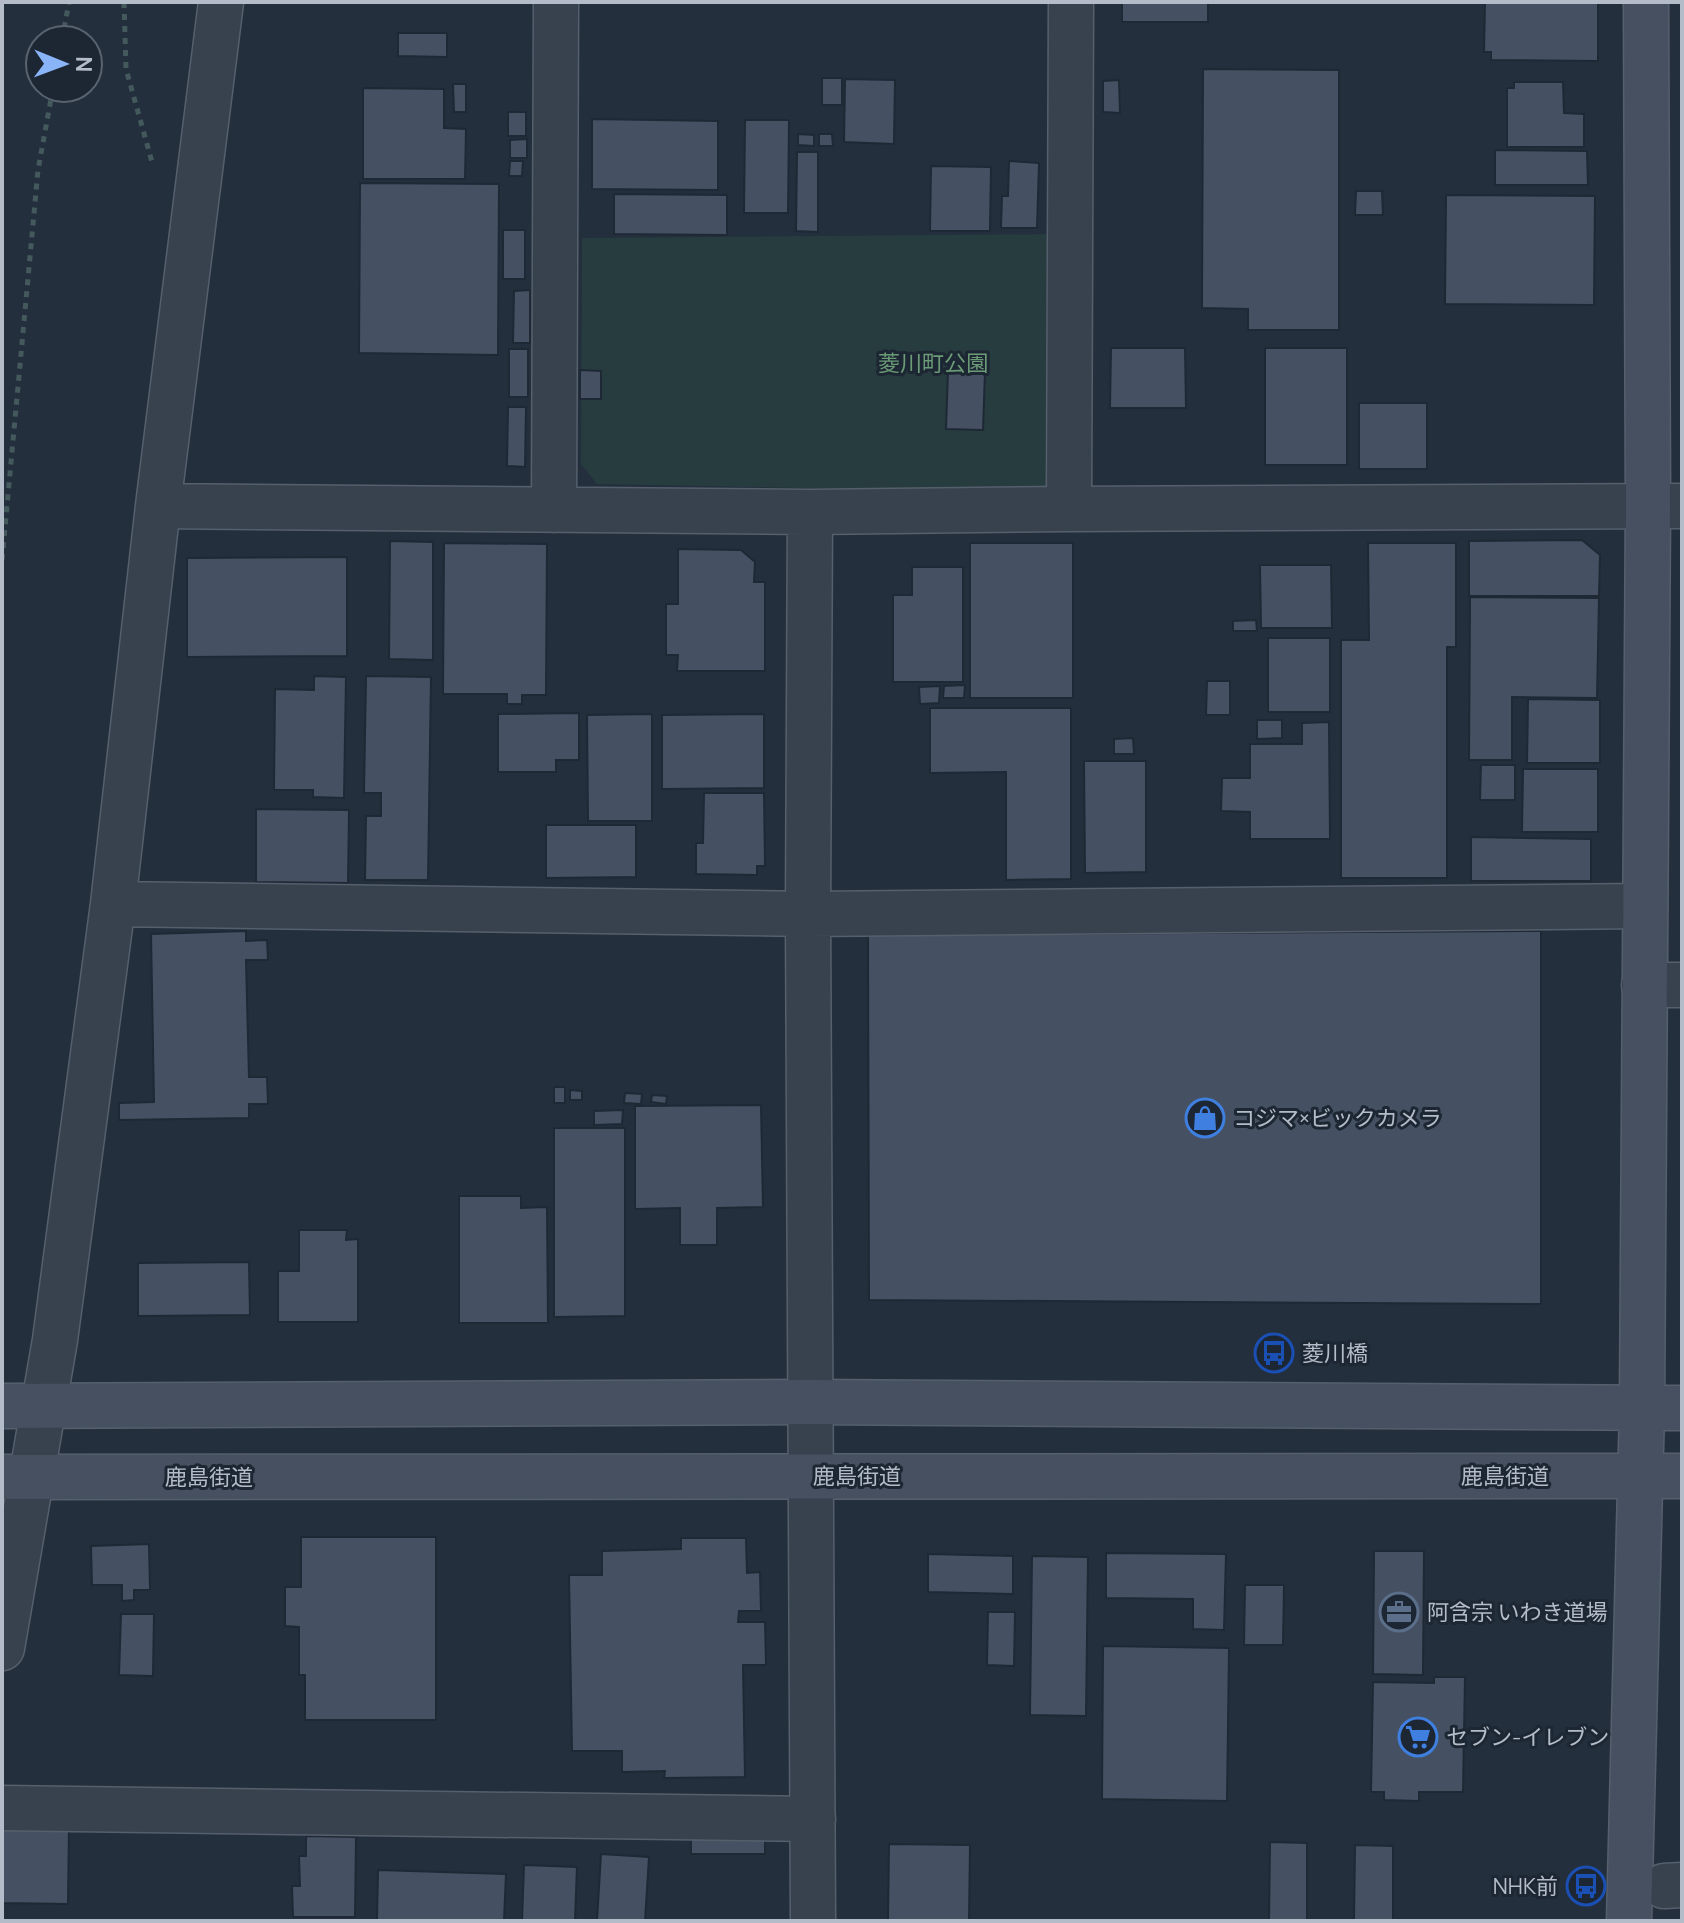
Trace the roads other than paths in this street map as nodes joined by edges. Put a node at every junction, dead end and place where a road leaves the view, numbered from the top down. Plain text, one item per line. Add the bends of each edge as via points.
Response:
1 (221, 2) edge
2 (556, 2) edge
3 (1071, 2) edge
4 (1646, 2) edge
5 (158, 506) junction
6 (1665, 506) edge
7 (1069, 509) junction
8 (554, 510) junction
9 (810, 512) junction
10 (113, 904) junction
11 (1645, 906) junction
12 (808, 914) junction
13 (1663, 985) edge
14 (810, 1402) junction
15 (2, 1406) edge
16 (45, 1407) junction
17 (1662, 1409) edge
18 (811, 1476) junction
19 (1661, 1476) edge
20 (17, 1477) edge
21 (2, 1648) edge
22 (2, 1808) edge
23 (813, 1819) junction
24 (813, 1921) edge
25 (1629, 1921) edge

1 - 5 street
2 - 8 street
3 - 7 street
4 - 6 street
5 - 8 street
5 - 10 street
6 - 7 street
6 - 11 street
7 - 9 street
8 - 9 street
9 - 12 street
10 - 12 street
10 - 16 street
11 - 12 street
11 - 13 street
12 - 14 street
13 - 17 street
14 - 16 street
14 - 17 street
14 - 18 street
15 - 16 street
16 - 20 street
17 - 19 street
18 - 19 street, 鹿島街道
18 - 20 street, 鹿島街道
18 - 23 street
19 - 25 street
20 - 21 street
22 - 23 street
23 - 24 street

